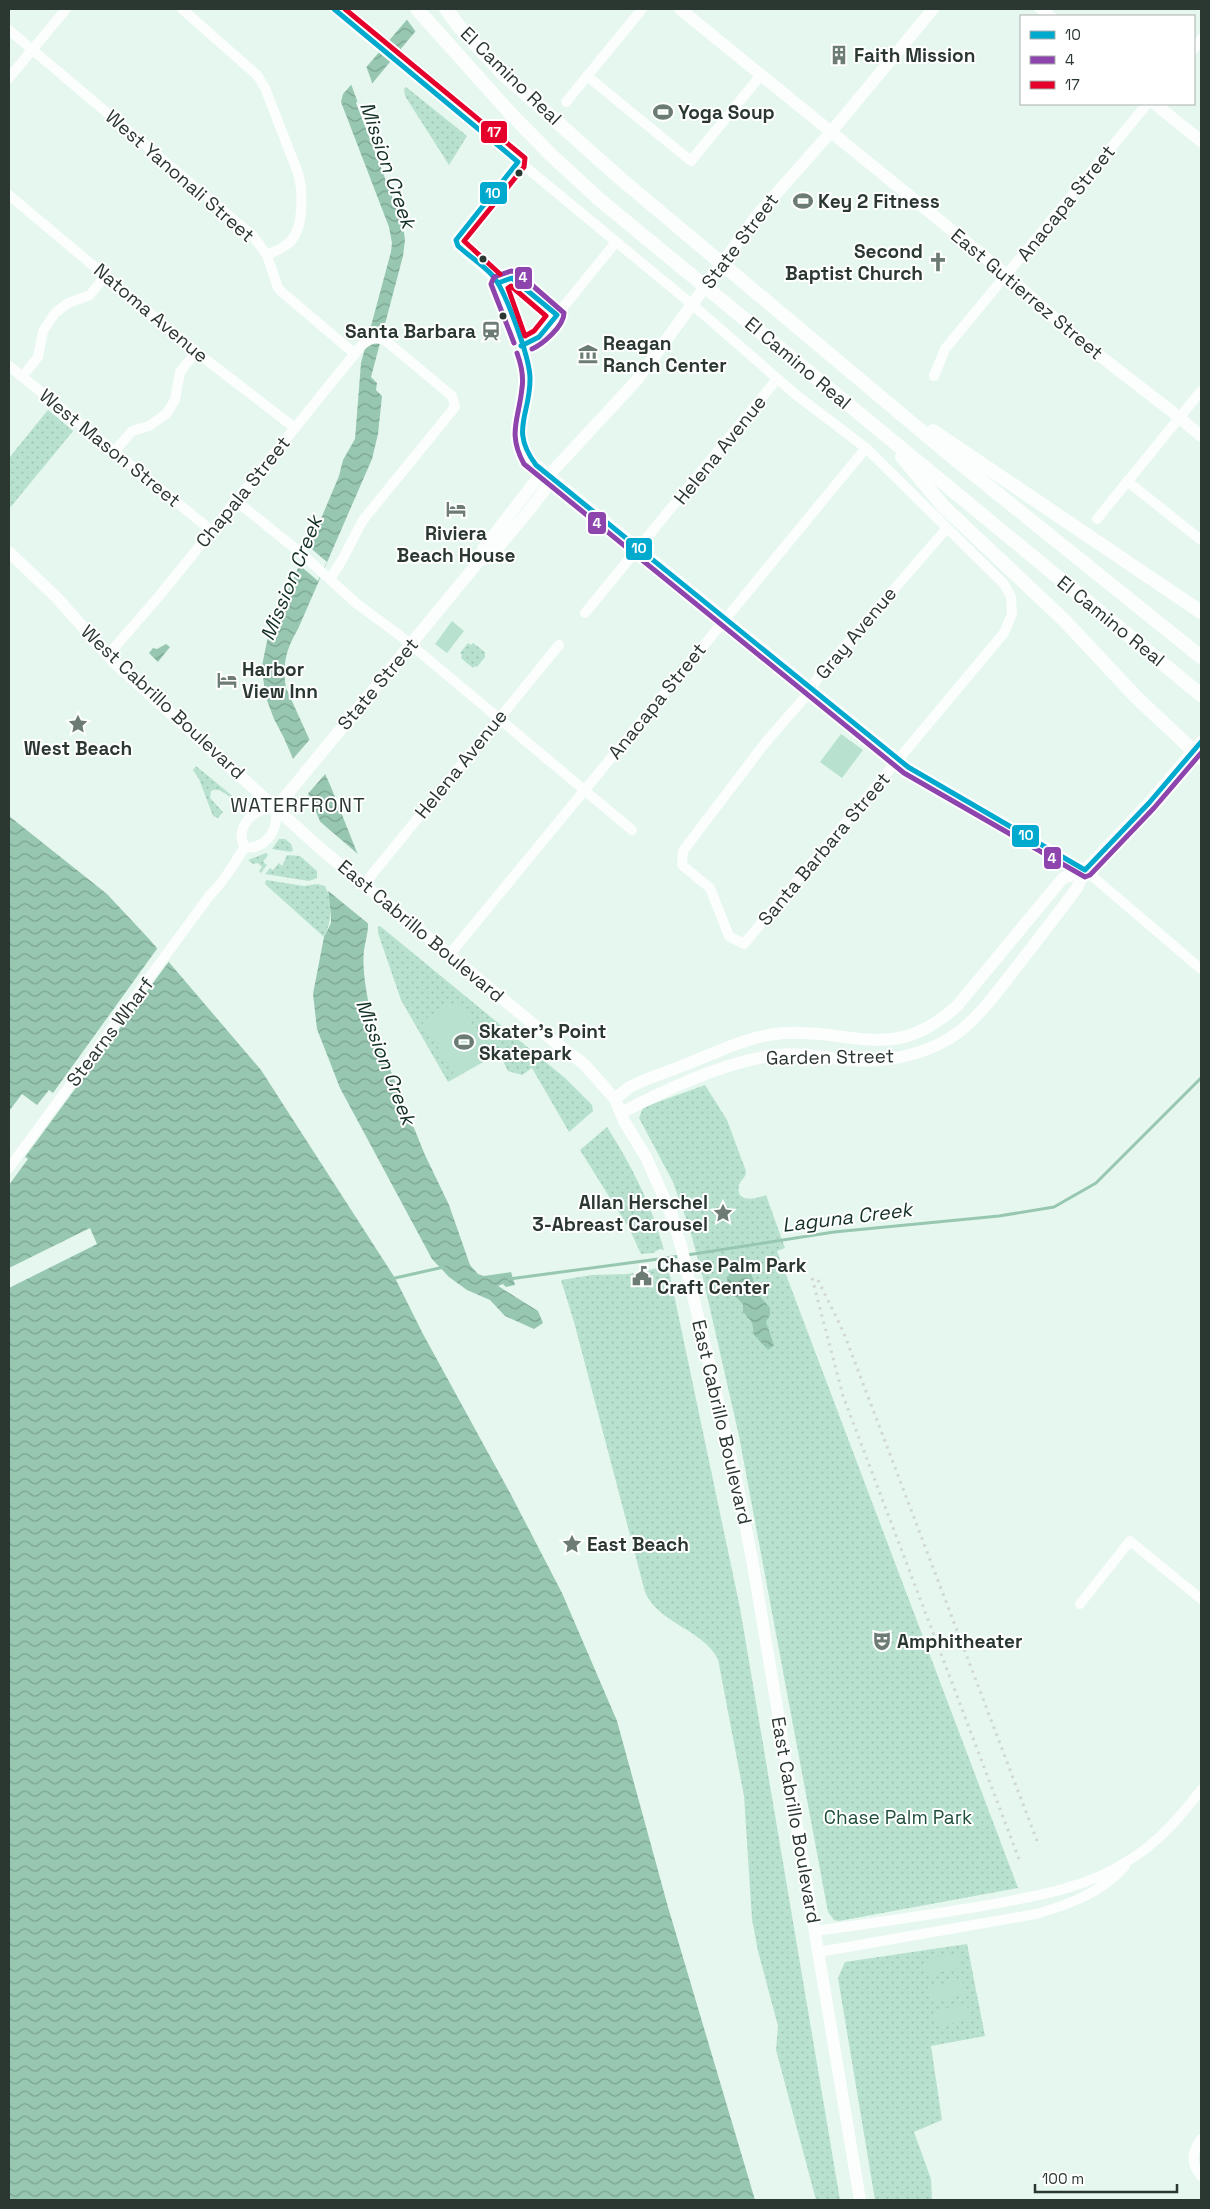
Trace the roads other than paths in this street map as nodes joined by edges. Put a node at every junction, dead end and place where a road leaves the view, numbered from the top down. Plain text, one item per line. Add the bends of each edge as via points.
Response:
1 (66, 9) edge
2 (182, 9) edge
3 (334, 9) edge
4 (417, 9) edge
5 (446, 9) edge
6 (452, 9) edge
7 (642, 9) edge
8 (680, 9) edge
9 (932, 9) edge
10 (461, 29) junction
11 (9, 30) edge
12 (32, 50) junction
13 (761, 75) junction
14 (587, 76) junction
15 (9, 78) edge
16 (566, 102) dead end
17 (1146, 105) edge
18 (1156, 105) edge
19 (831, 132) junction
20 (1201, 141) edge
21 (518, 162) junction
22 (9, 195) edge
23 (616, 242) junction
24 (267, 255) junction
25 (106, 275) junction
26 (1007, 275) junction
27 (564, 306) dead end
28 (358, 350) junction
29 (196, 352) junction
30 (9, 366) edge
31 (934, 376) dead end
32 (22, 377) junction
33 (777, 380) junction
34 (869, 387) junction
35 (1201, 391) edge
36 (1179, 417) junction
37 (295, 428) junction
38 (1201, 436) edge
39 (894, 443) junction
40 (866, 448) junction
41 (114, 452) junction
42 (549, 475) junction
43 (1127, 481) junction
44 (234, 500) junction
45 (1097, 519) dead end
46 (947, 528) junction
47 (212, 531) junction
48 (1201, 540) edge
49 (639, 547) junction
50 (9, 552) edge
51 (326, 575) junction
52 (1201, 612) edge
53 (585, 613) dead end
54 (725, 618) junction
55 (410, 645) junction
56 (559, 645) dead end
57 (108, 655) junction
58 (1201, 657) edge
59 (810, 688) junction
60 (1197, 691) edge
61 (498, 718) junction
62 (1199, 751) edge
63 (898, 760) junction
64 (583, 790) junction
65 (276, 808) junction
66 (632, 830) dead end
67 (245, 847) junction
68 (1085, 870) junction
69 (364, 882) junction
70 (744, 944) joint
71 (448, 955) junction
72 (1201, 969) edge
73 (616, 1099) junction
74 (621, 1113) junction
75 (9, 1168) edge
76 (1201, 1599) edge
77 (1080, 1604) dead end
78 (1201, 1790) edge
79 (1129, 1861) junction
80 (815, 1930) junction
81 (819, 1952) junction
82 (1201, 2139) edge
83 (1201, 2176) edge
84 (860, 2200) edge

1 - 12 street
2 - 24 street via 257,75 298,173 302,205 293,239
3 - 21 street
4 - 39 highway, El Camino Real via 551,155 600,200
5 - 10 highway, El Camino Real
6 - 10 highway
7 - 14 street
8 - 13 main road, East Gutierrez Street
9 - 19 main road, State Street
10 - 34 highway, El Camino Real via 502,73 621,179
11 - 12 street, West Yanonali Street
12 - 15 street
12 - 24 street, West Yanonali Street via 253,236
13 - 14 street via 691,161
13 - 19 main road, East Gutierrez Street
14 - 16 street
17 - 26 street, Anacapa Street
18 - 20 main road
19 - 26 main road, East Gutierrez Street
19 - 42 main road, State Street via 758,214 637,380
21 - 23 street
21 - 42 street via 456,240 458,246 498,283 530,371 528,401 520,434 523,447 530,459
22 - 25 street, Natoma Avenue
23 - 27 street
23 - 33 street
24 - 28 street, West Yanonali Street via 282,293
25 - 29 street, Natoma Avenue
25 - 32 street via 90,295 68,303 55,313 43,331 38,358
26 - 31 street, Anacapa Street via 945,349
26 - 36 main road, East Gutierrez Street via 1077,338
28 - 37 street, Chapala Street
28 - 51 street via 372,339 382,339 449,393 455,402 452,413 363,520 342,560
29 - 37 street, Natoma Avenue
29 - 41 street via 180,372 175,400 166,414 132,432
30 - 32 street, West Mason Street
32 - 41 street, West Mason Street
33 - 40 street
33 - 49 street, Helena Avenue
34 - 52 highway
34 - 58 highway, El Camino Real
35 - 36 street
36 - 38 main road, East Gutierrez Street
36 - 43 street
37 - 44 street, Chapala Street
39 - 60 highway, El Camino Real
39 - 62 highway via 908,466 944,506 1064,620 1136,697
40 - 46 street
40 - 54 street, Anacapa Street
41 - 47 street, West Mason Street
42 - 49 street
42 - 55 main road, State Street via 538,479 527,492 483,549 480,560
43 - 45 street
43 - 48 street
44 - 47 street, Chapala Street
44 - 51 street
46 - 59 street, Gray Avenue
46 - 63 street, Santa Barbara Street via 1004,584 1011,597 1012,614 1004,632
47 - 57 street, Chapala Street
49 - 53 street, Helena Avenue
49 - 54 street
50 - 57 main road, West Cabrillo Boulevard via 57,598
51 - 55 street
54 - 59 street
54 - 64 street, Anacapa Street
55 - 61 street
55 - 65 main road, State Street
56 - 61 street, Helena Avenue
57 - 65 main road, West Cabrillo Boulevard
59 - 63 street
59 - 70 street, Gray Avenue via 686,845 682,865 710,888 729,936
61 - 64 street
61 - 69 street, Helena Avenue
62 - 68 main road, Garden Street
63 - 68 street
63 - 70 street, Santa Barbara Street
64 - 66 street
64 - 71 street, Anacapa Street
65 - 67 street via 275,826 261,845
65 - 67 street via 259,811 242,828 241,838
65 - 69 main road, East Cabrillo Boulevard
67 - 75 street, Stearns Wharf via 233,863 230,874 210,895
68 - 72 street
68 - 73 main road, Garden Street via 1063,878 957,1006 930,1026 908,1036 882,1041 796,1033 770,1035 646,1080 630,1087
68 - 74 main road, Garden Street via 1077,888 988,1002 950,1038 910,1054 871,1060 798,1054 769,1056 710,1073
69 - 71 main road, East Cabrillo Boulevard
71 - 73 main road, East Cabrillo Boulevard via 584,1064
73 - 74 main road, East Cabrillo Boulevard
74 - 80 main road, East Cabrillo Boulevard via 661,1189 682,1246 748,1540
76 - 77 street via 1130,1541
78 - 79 street via 1174,1824
79 - 80 street via 1070,1887 1028,1897
79 - 81 street via 1117,1875 1085,1896 1056,1908 1003,1921
80 - 81 main road, East Cabrillo Boulevard
81 - 84 main road, East Cabrillo Boulevard
82 - 83 street via 1193,2161

